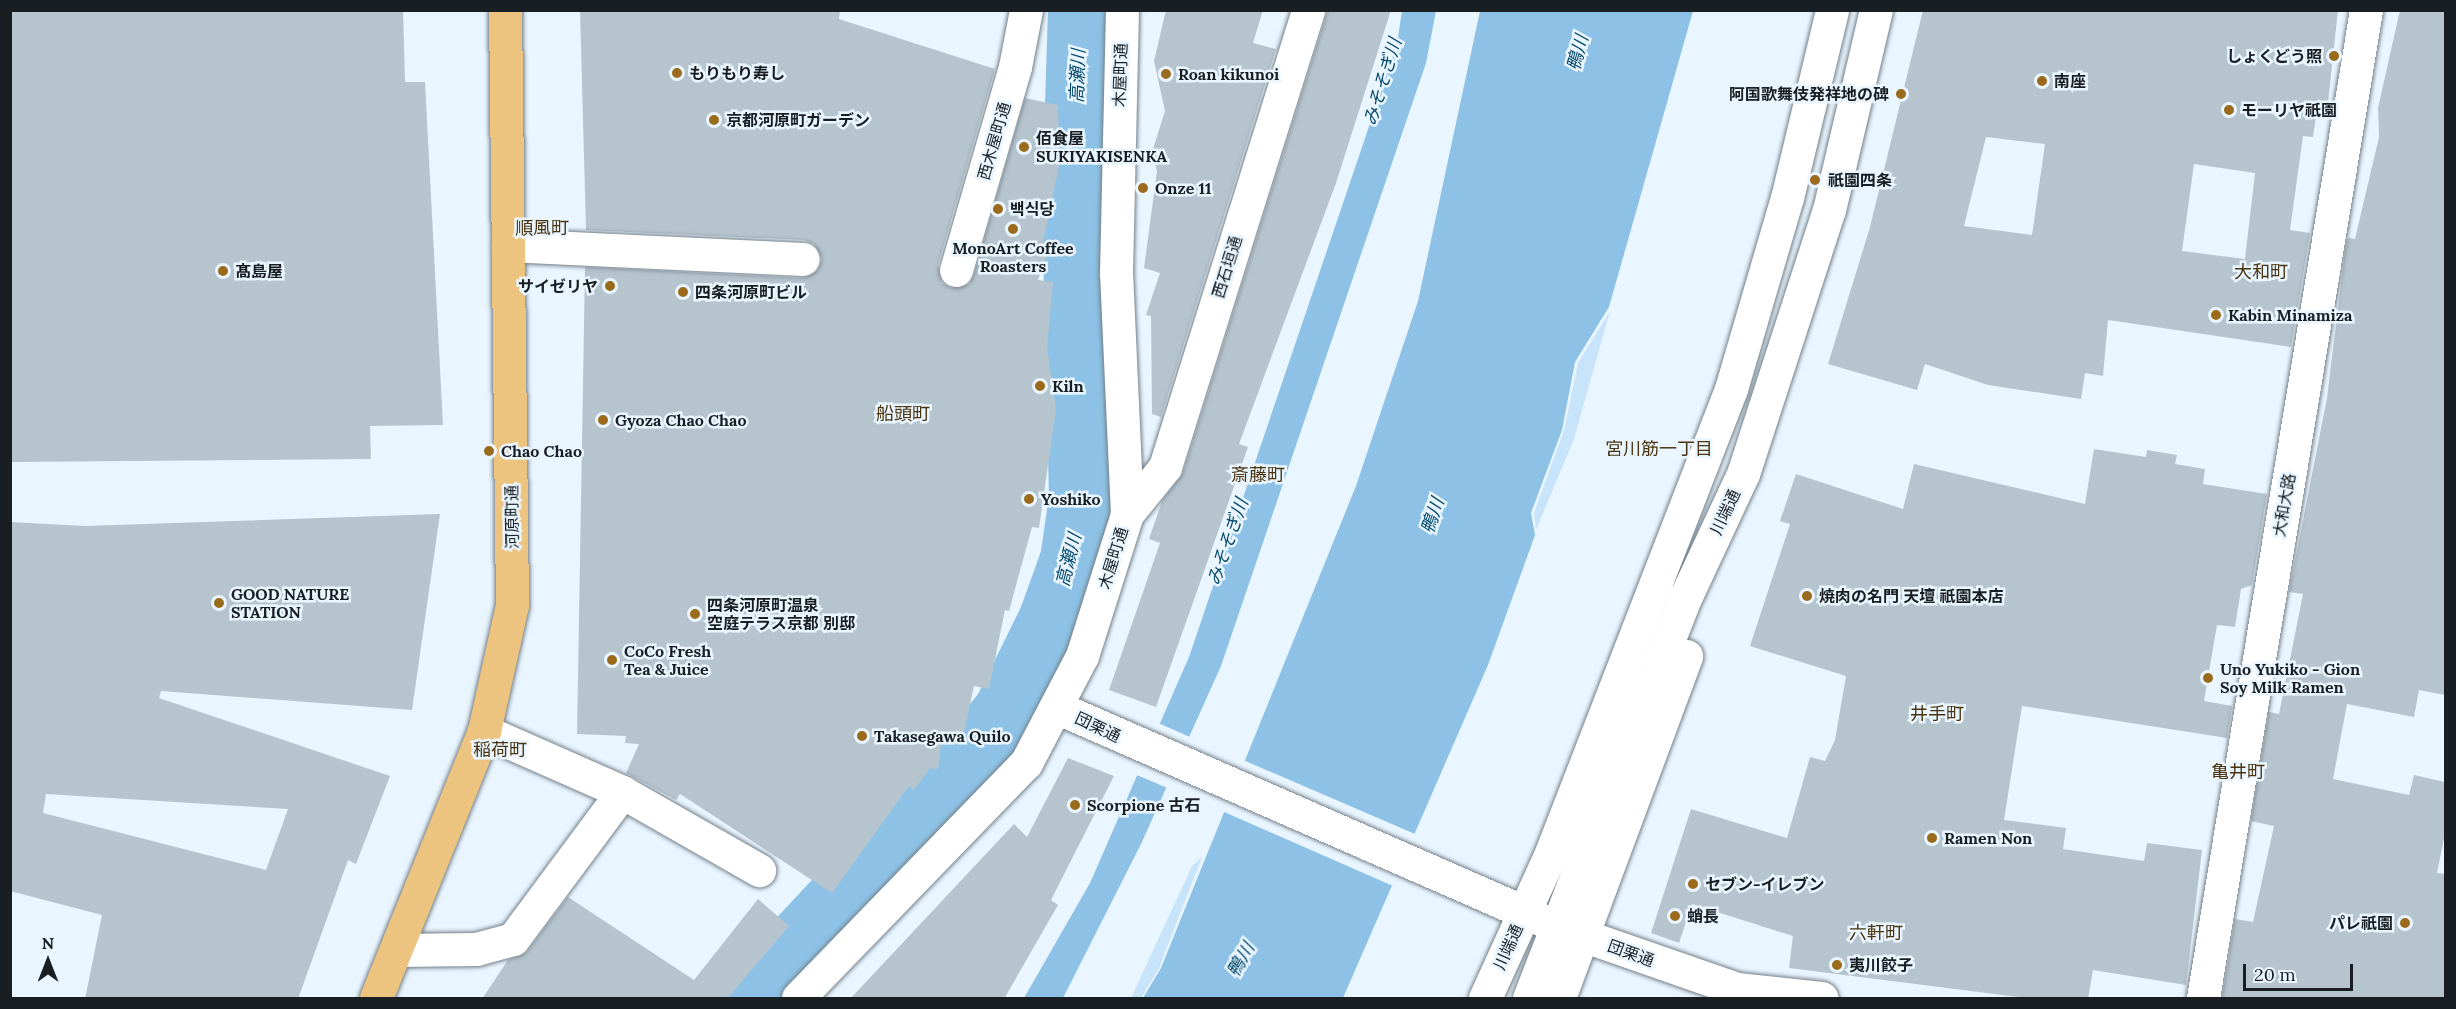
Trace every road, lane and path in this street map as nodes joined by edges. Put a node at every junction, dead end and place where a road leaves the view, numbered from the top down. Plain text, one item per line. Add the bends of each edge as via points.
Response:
1 (505, 10) edge
2 (1026, 10) edge
3 (1122, 10) edge
4 (1308, 10) edge
5 (1832, 10) edge
6 (1876, 10) edge
7 (2366, 10) edge
8 (508, 245) junction
9 (803, 259) dead end
10 (956, 270) dead end
11 (1127, 514) junction
12 (1056, 708) junction
13 (484, 731) junction
14 (622, 792) junction
15 (759, 870) dead end
16 (1524, 913) junction
17 (1569, 931) junction
18 (396, 950) junction
19 (376, 999) edge
20 (798, 999) edge
21 (1485, 999) edge
22 (1529, 999) edge
23 (1559, 999) edge
24 (1822, 999) edge
25 (2203, 999) edge

1 - 8 main road, 河原町通
2 - 10 street, 西木屋町通 via 1015,67
3 - 11 street, 木屋町通 via 1116,273
4 - 11 street, 西石垣通 via 1165,468
5 - 16 street, 川端通 via 1787,198 1731,389 1640,631
6 - 17 street, 川端通 via 1829,210 1694,632
7 - 25 street, 大和大路
8 - 9 street via 737,252
8 - 13 main road, 河原町通 via 512,605
11 - 12 street, 木屋町通 via 1082,656
12 - 16 street, 団栗通
12 - 20 street, 木屋町通 via 1026,763
13 - 14 street
13 - 18 main road, 河原町通
14 - 15 street
14 - 18 street via 513,939 476,949
16 - 17 street, 団栗通
16 - 21 street, 川端通
17 - 22 street
17 - 23 street
17 - 24 street, 団栗通 via 1737,989
18 - 19 main road, 河原町通

